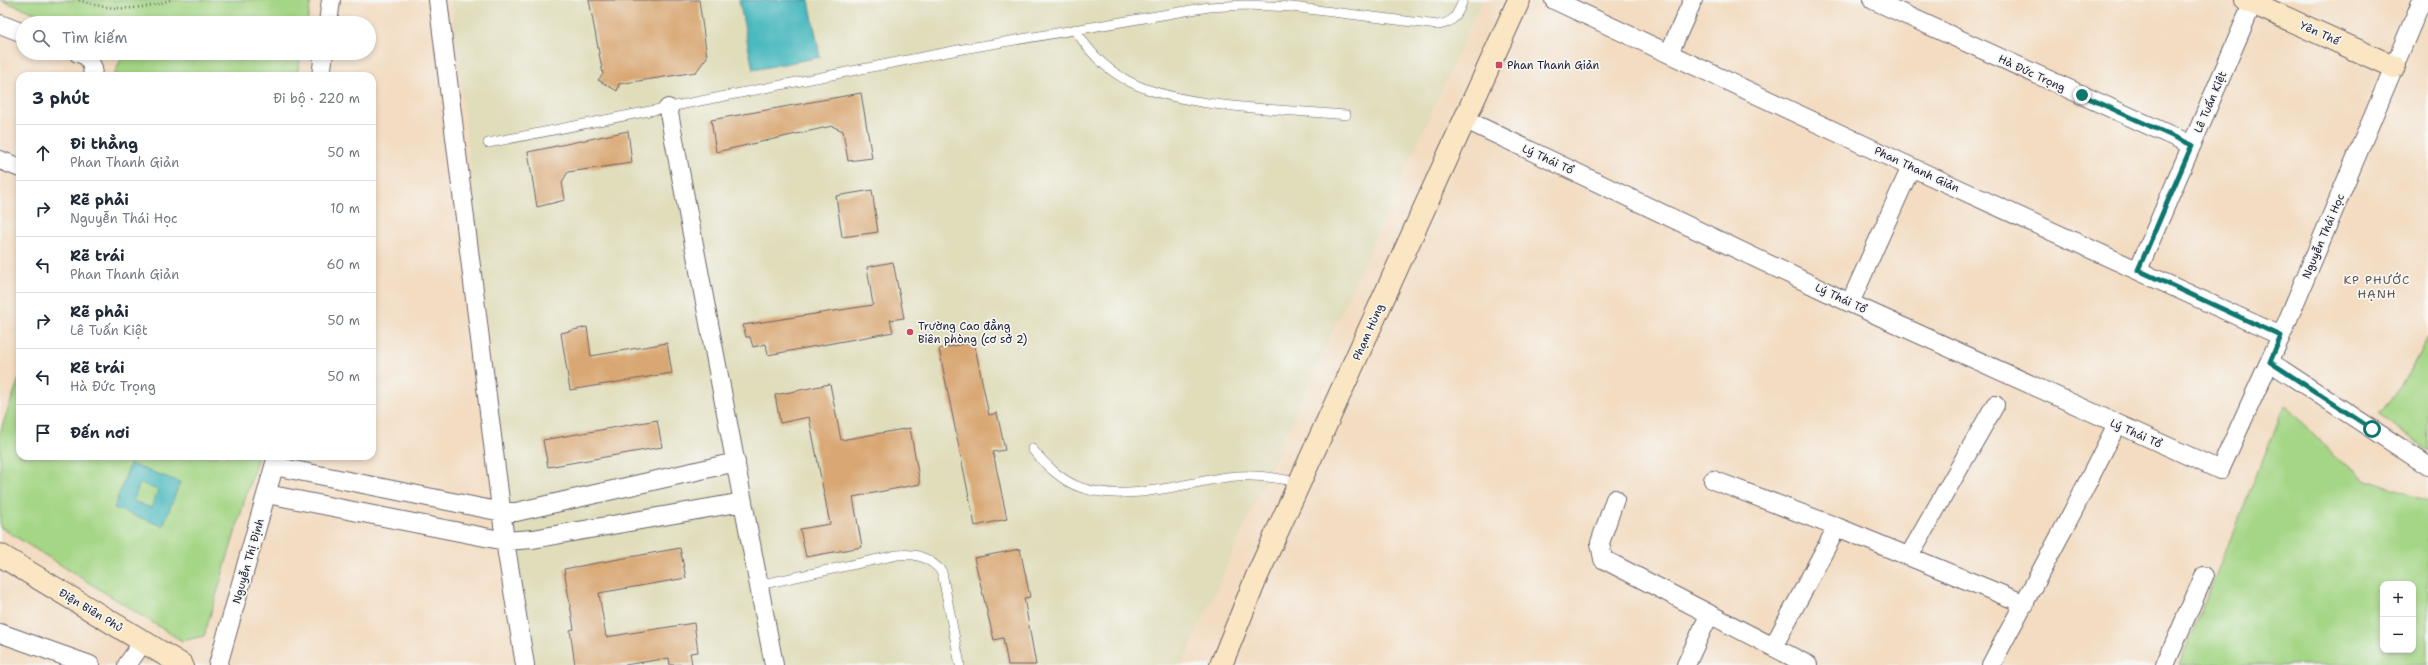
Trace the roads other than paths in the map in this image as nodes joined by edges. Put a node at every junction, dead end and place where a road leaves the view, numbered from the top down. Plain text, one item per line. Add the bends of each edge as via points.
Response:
1 (331, 0) edge
2 (438, 0) edge
3 (1463, 0) edge
4 (1519, 0) edge
5 (1554, 0) edge
6 (1693, 0) edge
7 (1873, 0) edge
8 (2422, 0) edge
9 (2251, 1) edge
10 (329, 16) edge
11 (0, 24) edge
12 (1075, 29) junction
13 (16, 30) edge
14 (1669, 53) junction
15 (89, 60) edge
16 (323, 60) edge
17 (2394, 67) junction
18 (92, 72) edge
19 (322, 72) edge
20 (668, 108) junction
21 (1346, 115) dead end
22 (1464, 119) junction
23 (488, 143) dead end
24 (2192, 145) junction
25 (0, 160) edge
26 (16, 166) edge
27 (1911, 167) junction
28 (2138, 270) junction
29 (1850, 303) junction
30 (2281, 336) junction
31 (2270, 362) junction
32 (1995, 405) dead end
33 (2117, 424) junction
34 (1032, 449) dead end
35 (275, 461) edge
36 (736, 462) junction
37 (2428, 466) edge
38 (2220, 470) joint
39 (1713, 480) dead end
40 (1300, 483) junction
41 (267, 494) junction
42 (1615, 499) dead end
43 (743, 502) junction
44 (502, 512) junction
45 (1837, 527) junction
46 (505, 541) junction
47 (0, 555) edge
48 (1909, 556) junction
49 (2204, 576) dead end
50 (758, 585) junction
51 (2025, 604) junction
52 (1709, 615) junction
53 (0, 633) edge
54 (143, 642) junction
55 (1773, 647) junction
56 (90, 665) edge
57 (127, 665) edge
58 (182, 665) edge
59 (218, 665) edge
60 (526, 665) edge
61 (774, 665) edge
62 (960, 665) edge
63 (1221, 665) edge
64 (1686, 665) edge
65 (1808, 665) edge
66 (1991, 665) edge
67 (2165, 665) edge

1 - 10 street
2 - 44 street
3 - 12 lane via 1454,19 1438,24 1292,7 1245,5 1173,12
4 - 22 street, Phạm Hùng
5 - 14 street, Phan Thanh Giản
6 - 14 street
7 - 24 street, Hà Đức Trọng
8 - 17 street, Nguyễn Thái Học
9 - 17 street, Yên Thế
9 - 24 street, Lê Tuấn Kiệt
11 - 13 street
12 - 20 lane
12 - 21 lane via 1092,54 1111,70 1137,85 1158,92 1228,104
14 - 27 street, Phan Thanh Giản
15 - 18 street
16 - 19 street
17 - 30 street, Nguyễn Thái Học
20 - 23 lane
20 - 36 street
22 - 29 street, Lý Thái Tổ
22 - 40 street, Phạm Hùng
24 - 28 street, Lê Tuấn Kiệt
25 - 26 street
27 - 28 street, Phan Thanh Giản
27 - 29 street
28 - 30 street, Phan Thanh Giản
29 - 33 street, Lý Thái Tổ
30 - 31 street, Nguyễn Thái Học
31 - 37 street
31 - 38 street, Nguyễn Thái Học
32 - 48 street
33 - 38 street, Lý Thái Tổ
33 - 51 street
34 - 40 lane via 1048,468 1063,479 1080,488 1099,492 1114,493 1170,487 1228,477 1277,478
35 - 41 street, Nguyễn Thị Định
35 - 44 street
36 - 43 street
36 - 44 street via 516,512
39 - 45 street
40 - 63 street, Phạm Hùng
41 - 46 street
41 - 59 street, Nguyễn Thị Định
42 - 52 street via 1600,543 1603,559
43 - 46 street via 533,539
43 - 50 street
44 - 46 street
45 - 48 street
45 - 55 street
46 - 60 street
47 - 54 street, Điện Biên Phủ
48 - 51 street
49 - 67 street
50 - 61 street
50 - 62 lane via 897,555 921,556 933,562 942,572
51 - 66 street
52 - 55 street
52 - 64 street
53 - 56 street
54 - 57 street
54 - 58 street, Điện Biên Phủ
55 - 65 street

